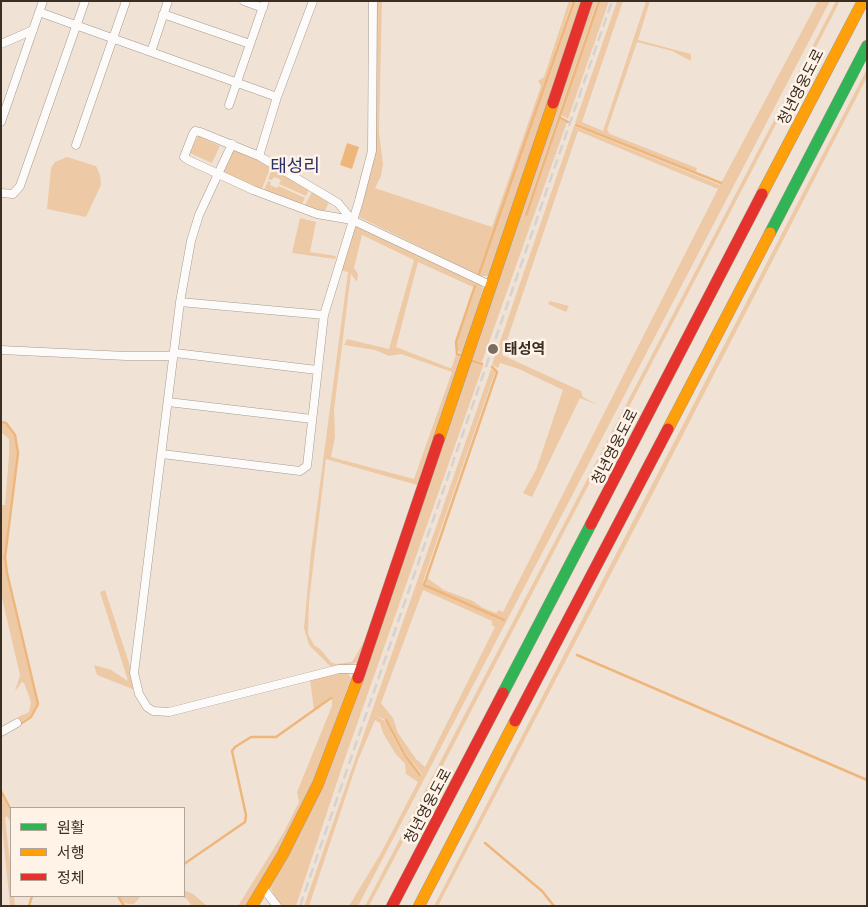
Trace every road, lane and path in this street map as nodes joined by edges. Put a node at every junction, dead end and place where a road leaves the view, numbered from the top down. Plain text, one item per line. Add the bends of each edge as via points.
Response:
1 (43, 1) edge
2 (85, 1) edge
3 (126, 1) edge
4 (168, 1) edge
5 (244, 1) edge
6 (313, 1) edge
7 (373, 1) edge
8 (587, 1) edge
9 (863, 1) edge
10 (264, 4) edge
11 (39, 12) junction
12 (163, 14) junction
13 (76, 25) junction
14 (33, 30) junction
15 (114, 38) junction
16 (1, 44) edge
17 (250, 44) junction
18 (867, 46) edge
19 (151, 52) junction
20 (237, 82) junction
21 (277, 97) junction
22 (229, 105) dead end
23 (1, 122) edge
24 (232, 144) junction
25 (76, 145) dead end
26 (259, 156) junction
27 (218, 174) junction
28 (1, 193) edge
29 (352, 220) junction
30 (490, 285) junction
31 (180, 302) junction
32 (324, 315) junction
33 (1, 350) edge
34 (175, 353) junction
35 (317, 370) junction
36 (168, 402) junction
37 (312, 419) junction
38 (162, 454) junction
39 (360, 669) junction
40 (17, 723) dead end
41 (1, 732) edge
42 (263, 888) junction
43 (252, 906) edge
44 (277, 906) edge
45 (392, 906) edge
46 (419, 906) edge

1 - 11 street
2 - 13 street
3 - 15 street
4 - 12 street
5 - 10 street
6 - 21 street
7 - 29 street via 372,151
8 - 30 main road
9 - 45 main road, 청년영웅도로
10 - 17 street
11 - 13 street
11 - 14 street
12 - 17 street
12 - 19 street
13 - 15 street
13 - 28 street via 17,192
14 - 16 street
14 - 23 street
15 - 19 street
15 - 25 street
17 - 20 street
18 - 46 main road
19 - 20 street
20 - 21 street
20 - 22 street
21 - 26 street
24 - 26 street
24 - 27 street
24 - 27 street via 200,132 193,134 184,157
26 - 29 street via 338,203
27 - 29 street via 317,214
27 - 31 street via 192,241
29 - 30 street
29 - 32 street
30 - 39 main road
31 - 32 street
31 - 34 street
32 - 35 street
33 - 34 street via 126,356 170,356
34 - 35 street
34 - 36 street
35 - 37 street
36 - 37 street
36 - 38 street
37 - 38 street via 307,466 300,471
38 - 39 street via 134,673 139,694 147,707 153,711 169,712 339,669
39 - 42 main road via 318,784
40 - 41 street
42 - 43 main road
42 - 44 street

